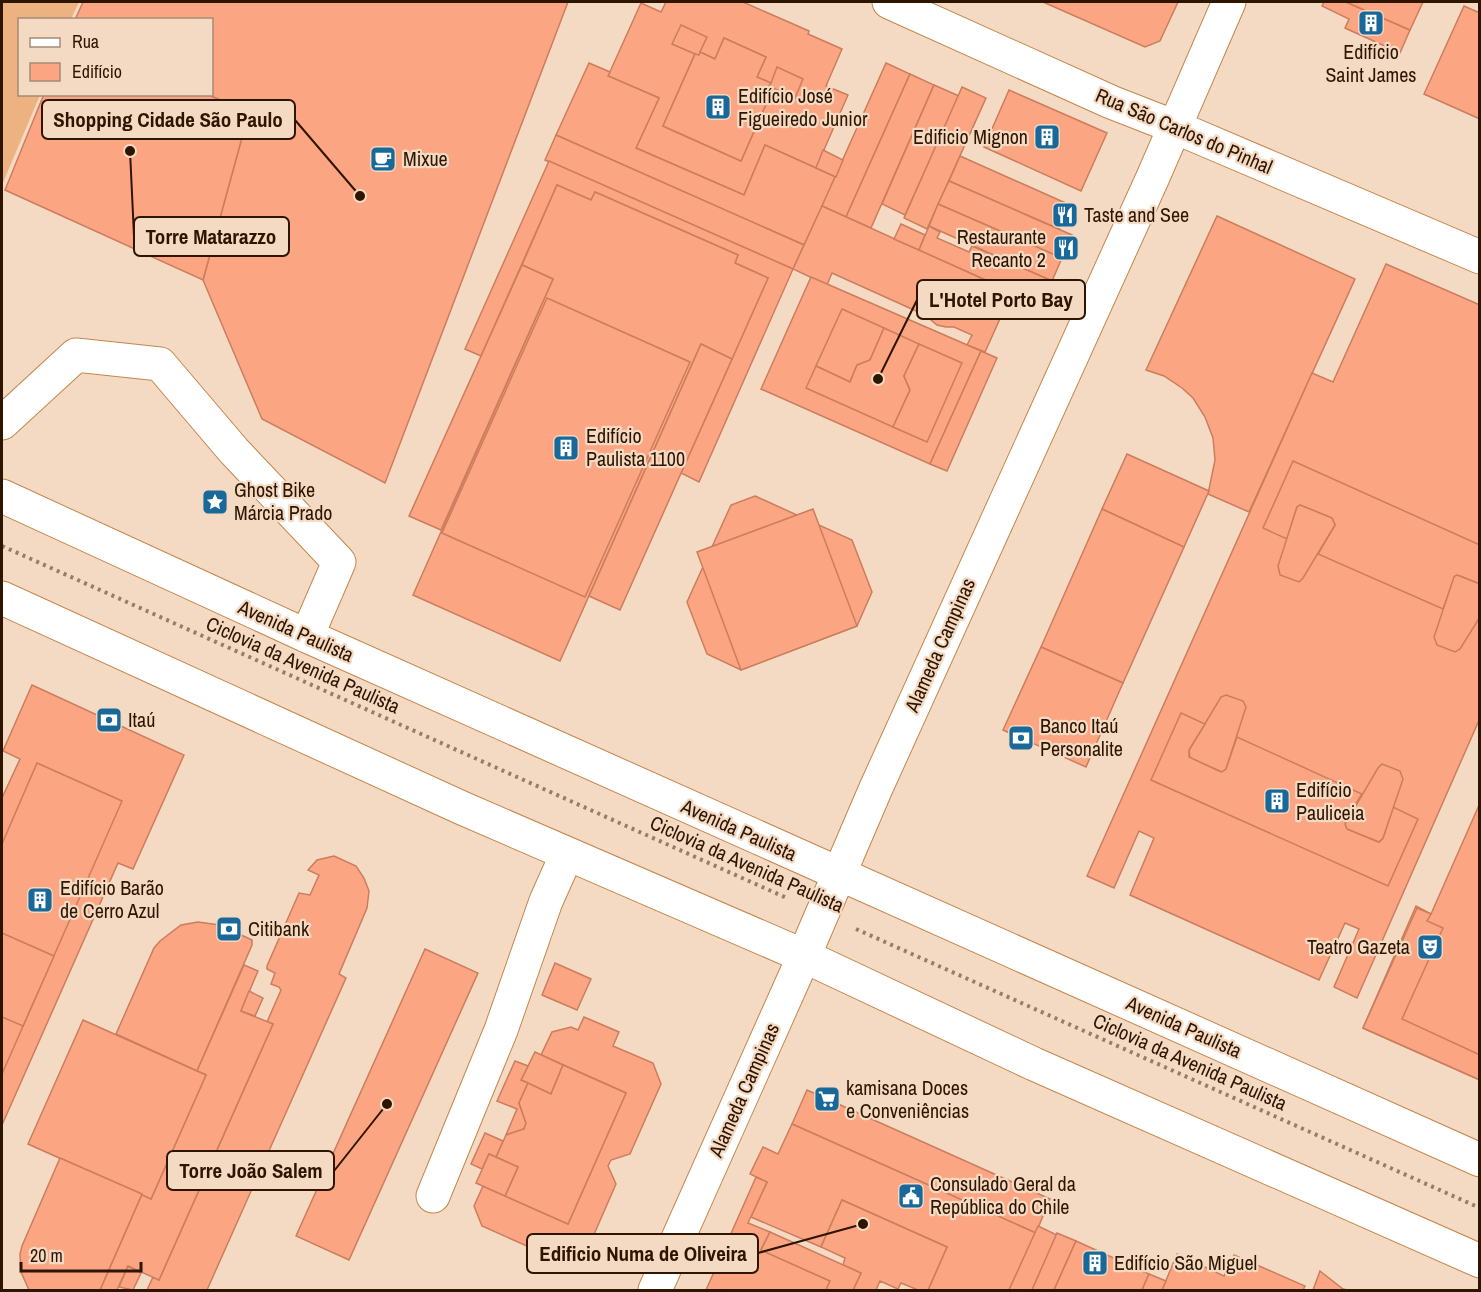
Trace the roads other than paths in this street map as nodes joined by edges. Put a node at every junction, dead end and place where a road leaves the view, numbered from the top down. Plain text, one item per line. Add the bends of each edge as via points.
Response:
1 (889, 2) edge
2 (1229, 2) edge
3 (1175, 127) junction
4 (1479, 257) edge
5 (2, 423) edge
6 (2, 496) edge
7 (2, 598) edge
8 (306, 636) junction
9 (567, 854) junction
10 (838, 874) junction
11 (804, 956) junction
12 (1479, 1160) edge
13 (433, 1196) dead end
14 (1479, 1261) edge
15 (655, 1290) edge

1 - 3 main road, Rua São Carlos do Pinhal
2 - 3 main road, Alameda Campinas
3 - 4 main road, Rua São Carlos do Pinhal
3 - 10 main road, Alameda Campinas
5 - 8 main road via 76,355 160,364 234,451 339,562
6 - 8 main road, Avenida Paulista
7 - 9 main road
8 - 10 main road, Avenida Paulista
9 - 11 main road
9 - 13 main road
10 - 11 main road, Alameda Campinas
10 - 12 main road, Avenida Paulista
11 - 14 main road via 1034,1064
11 - 15 main road, Alameda Campinas

